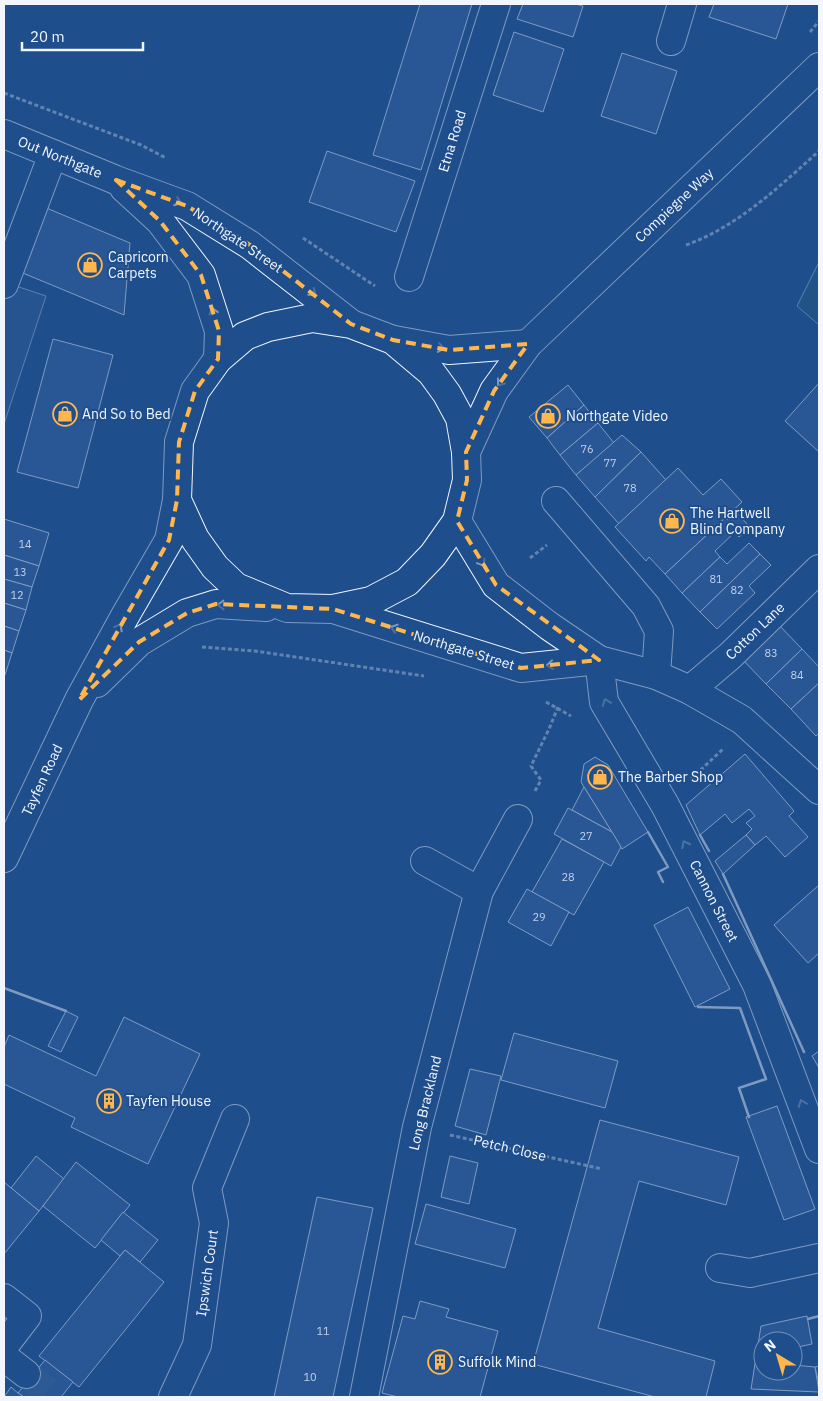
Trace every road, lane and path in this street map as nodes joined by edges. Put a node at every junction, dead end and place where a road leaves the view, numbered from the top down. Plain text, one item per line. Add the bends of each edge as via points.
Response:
1 (496, 4) edge
2 (682, 4) edge
3 (671, 40) dead end
4 (819, 68) edge
5 (4, 134) edge
6 (819, 151) edge
7 (52, 154) junction
8 (116, 180) junction
9 (678, 247) dead end
10 (409, 277) dead end
11 (4, 284) edge
12 (351, 324) junction
13 (393, 340) junction
14 (528, 344) junction
15 (218, 359) junction
16 (466, 452) junction
17 (177, 500) junction
18 (556, 501) dead end
19 (457, 521) junction
20 (819, 569) edge
21 (287, 608) junction
22 (332, 609) junction
23 (195, 647) dead end
24 (599, 660) junction
25 (656, 675) junction
26 (428, 677) dead end
27 (690, 690) junction
28 (540, 699) dead end
29 (79, 700) junction
30 (729, 743) dead end
31 (819, 790) edge
32 (665, 805) junction
33 (518, 819) joint
34 (7, 845) edge
35 (425, 861) dead end
36 (479, 891) junction
37 (235, 1119) dead end
38 (418, 1127) junction
39 (819, 1149) edge
40 (602, 1169) dead end
41 (819, 1258) edge
42 (720, 1268) dead end
43 (4, 1298) edge
44 (4, 1346) edge
45 (4, 1357) edge
46 (26, 1374) tunnel mouth
47 (173, 1397) edge
48 (364, 1397) edge

1 - 10 street, Etna Road
2 - 3 street
4 - 14 street, Compiegne Way
5 - 7 street, Out Northgate
6 - 9 path via 767,197 706,238
7 - 8 street, Out Northgate
7 - 11 street
8 -> 12 street, Northgate Street via 188,206 250,245
15 -> 8 street via 219,330 201,275 160,221
12 - 13 street
12 - 15 street, Tayfen Road via 312,318 268,326 245,336
13 -> 14 street via 449,350
13 - 16 street via 431,372 447,394 460,418
14 -> 16 street, Compiegne Way via 494,391
15 - 17 street, Tayfen Road via 195,391 178,442
16 - 19 street via 467,480
17 - 21 street via 195,539 215,567 236,586
29 -> 17 street, Tayfen Road via 169,540
18 - 25 street via 646,606 659,631
19 - 22 street via 433,555 407,582 371,601
19 -> 24 street, Northgate Street via 496,585
20 - 27 street, Cotton Lane via 731,655
21 - 22 street
21 -> 29 street via 216,604 187,613 139,642
24 -> 22 street, Northgate Street via 521,668
23 - 26 path via 255,651
24 - 25 street, Northgate Street
32 -> 24 street, Cannon Street via 604,702
25 - 27 street, Northgate Street
27 - 31 street, Northgate Street via 742,720
28 - 33 path via 558,707 531,766 541,780
29 - 34 street, Tayfen Road
30 - 32 path
39 -> 32 street, Cannon Street via 757,985
33 - 36 street, Long Brackland
35 - 36 street
36 - 38 street, Long Brackland
37 - 47 street, Ipswich Court via 207,1188 214,1223 197,1345
38 - 40 path, Petch Close
38 - 48 street, Long Brackland
41 - 42 street via 750,1273
43 - 44 street via 27,1316
45 - 46 street

